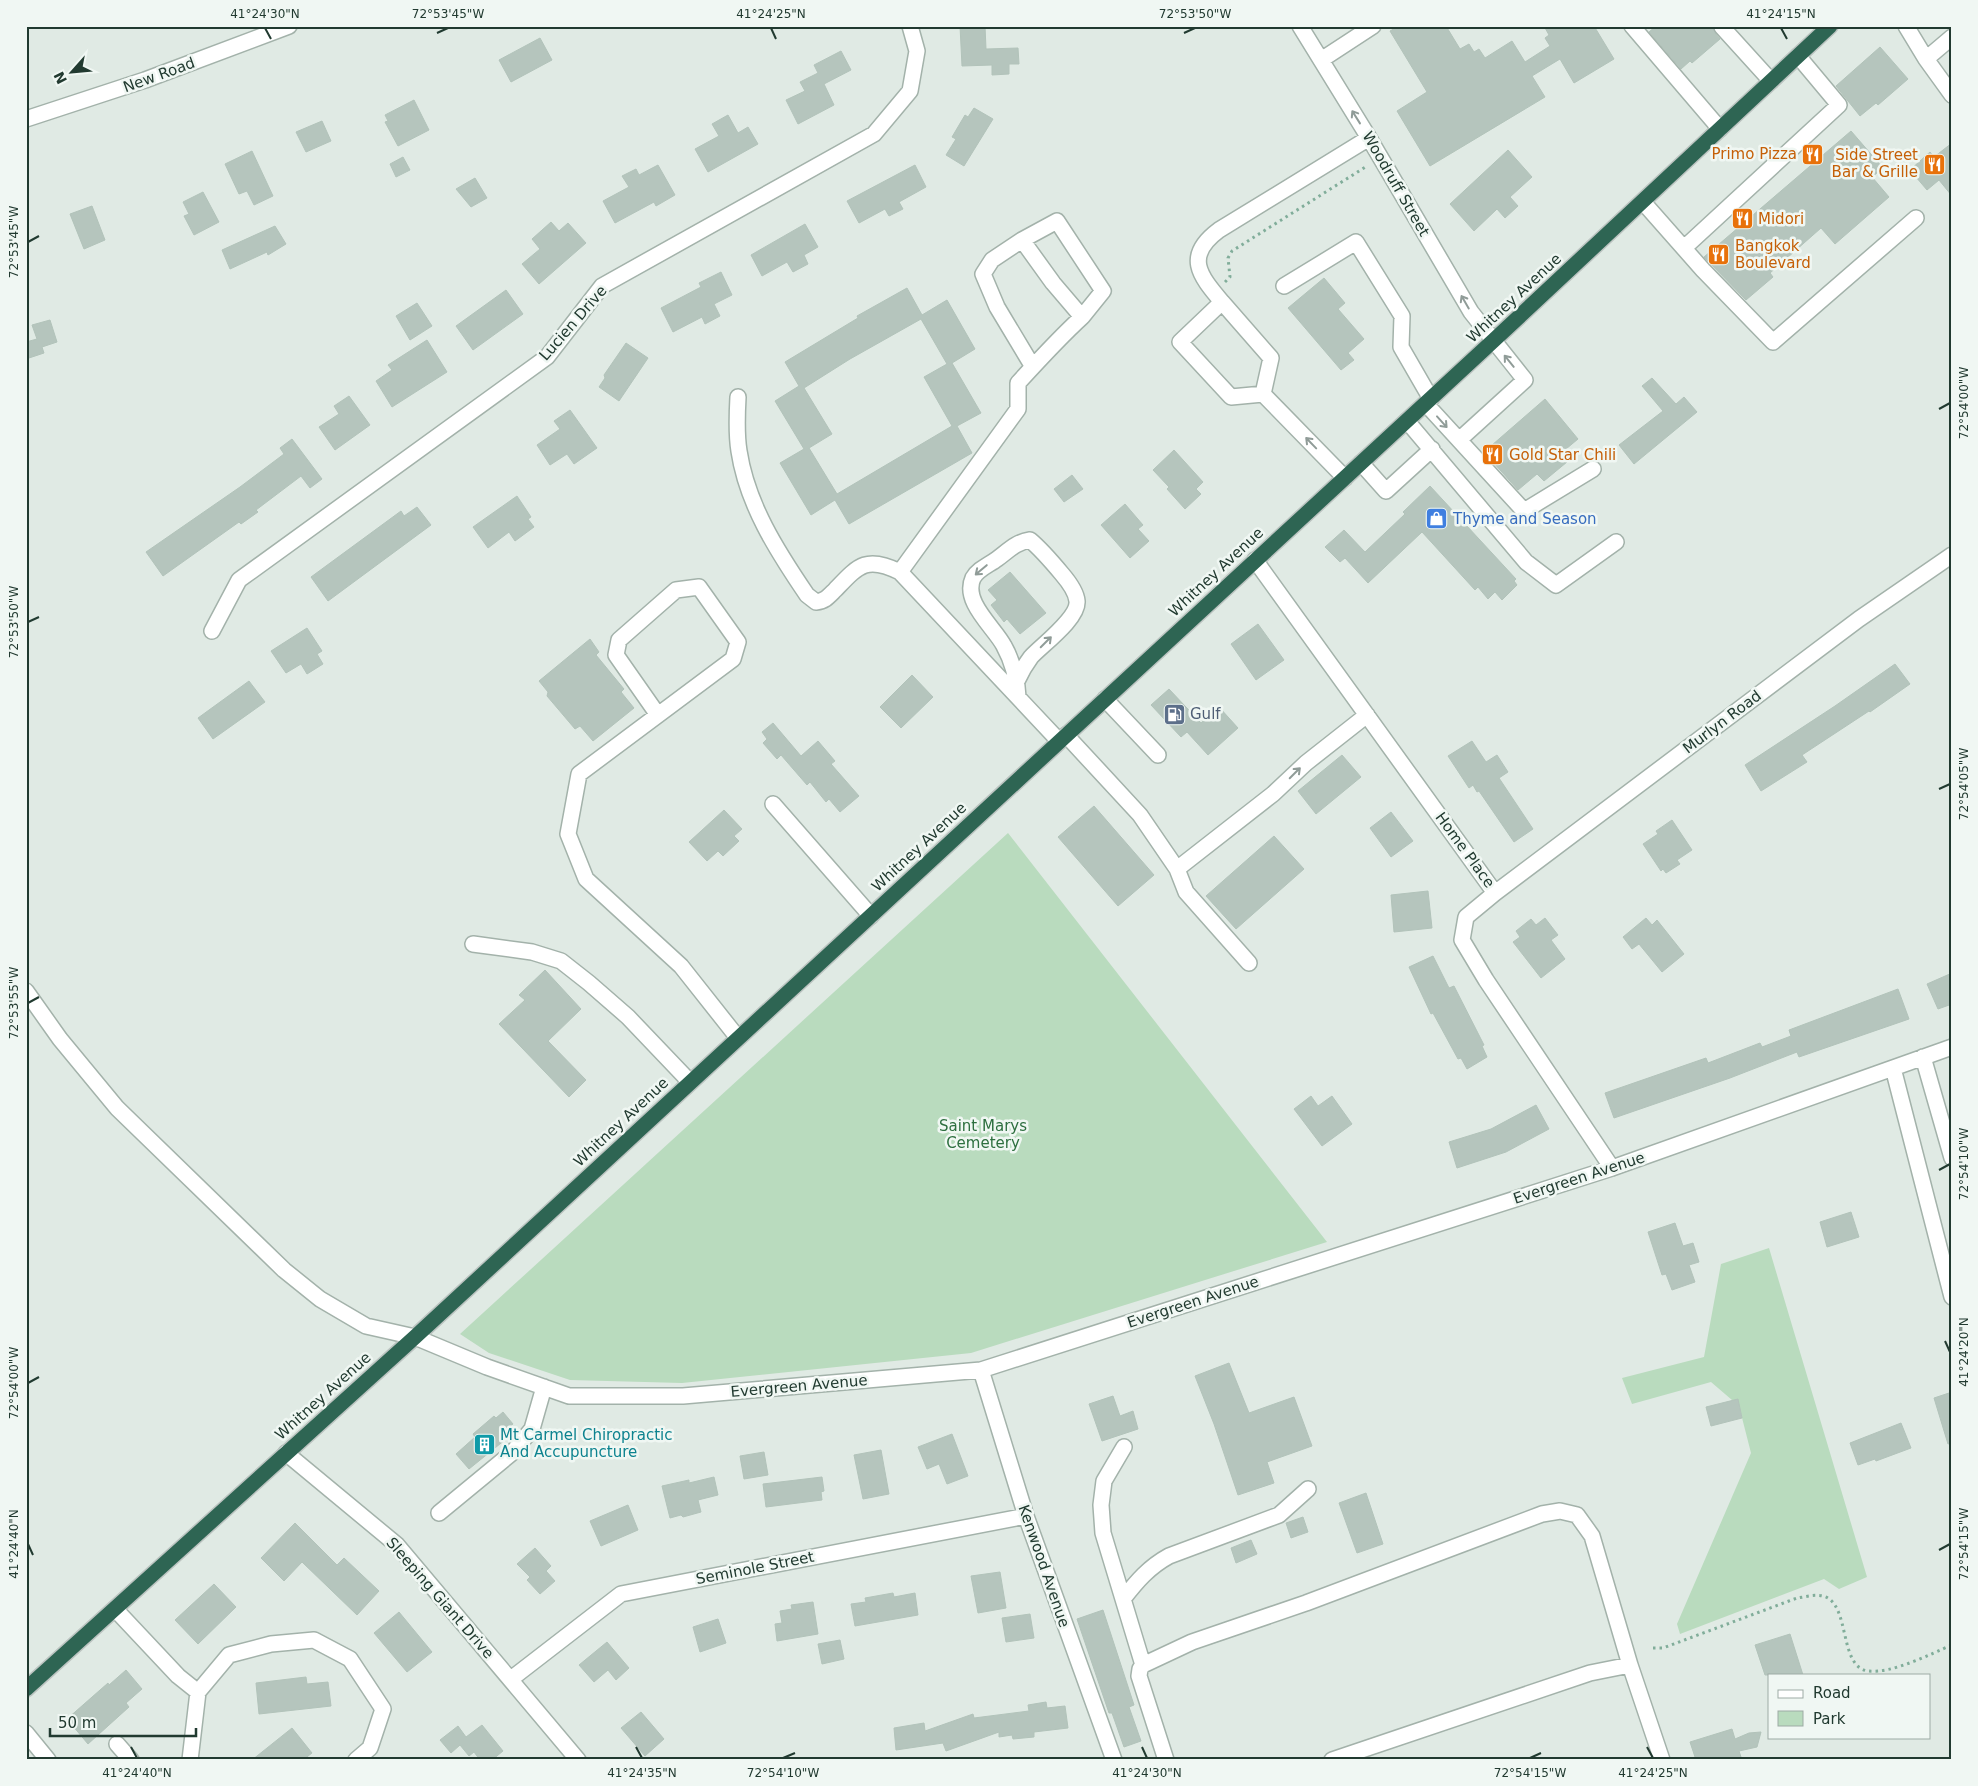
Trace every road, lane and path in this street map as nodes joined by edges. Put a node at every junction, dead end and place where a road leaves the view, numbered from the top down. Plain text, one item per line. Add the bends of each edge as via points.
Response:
1 (289, 26) edge
2 (910, 26) edge
3 (1300, 26) edge
4 (1373, 26) edge
5 (1632, 26) edge
6 (1906, 26) edge
7 (1828, 27) edge
8 (1722, 28) dead end
9 (1952, 37) edge
10 (1798, 56) junction
11 (1926, 59) junction
12 (1321, 60) junction
13 (1771, 81) junction
14 (1952, 95) edge
15 (26, 119) edge
16 (1720, 129) junction
17 (1369, 138) junction
18 (1367, 166) dead end
19 (1643, 202) junction
20 (1916, 218) dead end
21 (1022, 240) junction
22 (1684, 248) junction
23 (1284, 286) dead end
24 (1218, 297) junction
25 (1082, 317) junction
26 (1493, 341) junction
27 (1033, 367) junction
28 (1262, 394) junction
29 (738, 397) dead end
30 (1429, 401) junction
31 (1407, 421) junction
32 (1459, 440) junction
33 (1432, 450) junction
34 (1361, 463) junction
35 (1593, 469) dead end
36 (1345, 478) junction
37 (1616, 542) dead end
38 (1952, 555) edge
39 (1255, 560) junction
40 (900, 572) junction
41 (212, 631) dead end
42 (1017, 681) junction
43 (1018, 697) junction
44 (1105, 699) junction
45 (658, 715) junction
46 (1367, 716) junction
47 (1063, 738) junction
48 (1158, 754) dead end
49 (772, 804) dead end
50 (1177, 869) junction
51 (1495, 893) junction
52 (870, 916) junction
53 (473, 944) dead end
54 (1249, 963) dead end
55 (26, 991) edge
56 (738, 1038) junction
57 (1952, 1047) edge
58 (1923, 1057) junction
59 (1893, 1068) junction
60 (690, 1082) junction
61 (1952, 1158) edge
62 (1612, 1168) junction
63 (1952, 1297) edge
64 (415, 1337) junction
65 (981, 1370) junction
66 (544, 1387) junction
67 (1124, 1447) dead end
68 (286, 1453) junction
69 (1308, 1489) dead end
70 (439, 1513) dead end
71 (1026, 1516) junction
72 (1123, 1599) junction
73 (115, 1609) junction
74 (1952, 1645) edge
75 (1653, 1648) dead end
76 (1143, 1664) junction
77 (1630, 1665) junction
78 (511, 1679) junction
79 (28, 1685) edge
80 (198, 1692) junction
81 (26, 1733) edge
82 (117, 1744) dead end
83 (48, 1760) edge
84 (131, 1760) edge
85 (190, 1760) edge
86 (356, 1760) edge
87 (578, 1760) edge
88 (1114, 1760) edge
89 (1166, 1760) edge
90 (1332, 1760) edge
91 (1662, 1760) edge

1 - 15 street, New Road via 145,80
2 - 41 street, Lucien Drive via 917,51 910,91 874,134 602,286 547,357 239,580
3 - 12 street, Woodruff Street
4 - 12 street
5 - 16 street
6 - 11 street
7 - 10 highway, Whitney Avenue
8 - 13 street
9 - 11 street
10 - 13 highway, Whitney Avenue
10 - 22 street via 1839,105
11 - 14 street
17 -> 12 street, Woodruff Street
13 - 16 highway, Whitney Avenue
16 - 19 highway, Whitney Avenue
17 - 24 street via 1205,240 1199,251 1200,271
26 -> 17 street, Woodruff Street via 1471,312
18 - 24 path via 1232,251 1228,258 1230,276
19 - 22 street
19 - 26 highway, Whitney Avenue
20 - 22 street via 1773,342
21 - 25 street
21 - 25 street via 1057,221 1103,291
21 - 27 street via 992,260 983,274 997,307
23 - 30 street via 1356,242 1402,316 1401,347
24 - 28 street via 1271,358
24 - 28 street via 1180,342 1231,397
25 - 27 street
26 - 30 highway, Whitney Avenue
32 -> 26 street, Woodruff Street via 1525,380
27 - 40 street via 1018,383 1018,409
36 -> 28 street
29 - 40 street via 739,451 750,495 768,534 807,595 816,602 824,601 856,568 874,563
30 - 31 highway, Whitney Avenue
30 -> 32 street
31 - 33 street
31 - 34 highway, Whitney Avenue
32 - 35 street via 1524,511
33 - 34 street via 1386,491
33 - 37 street via 1526,562 1556,585
34 - 36 highway, Whitney Avenue
36 - 39 highway, Whitney Avenue
38 - 51 street, Murlyn Road via 1859,620
39 - 44 highway, Whitney Avenue
39 - 46 street, Home Place
40 - 43 street
42 -> 42 street via 1022,669 1076,609 1077,601 1069,583 1030,540 1020,541 983,568 971,584 974,601 1003,642
42 - 43 street
43 - 47 street
44 - 47 highway, Whitney Avenue
44 - 48 street
45 - 45 street via 733,659 738,642 698,587 676,590 619,640 616,656
45 - 56 street via 579,774 568,834 586,879 681,966
50 -> 46 street
46 - 51 street, Home Place
47 - 50 street via 1140,814
47 - 52 highway, Whitney Avenue
49 - 52 street
50 - 54 street via 1186,892
51 - 62 street, Home Place via 1466,916 1462,940
52 - 56 highway, Whitney Avenue
53 - 60 street via 532,952 561,961 628,1018
55 - 64 street, Evergreen Avenue via 60,1039 117,1108 284,1270 320,1299 366,1326
56 - 60 highway, Whitney Avenue
57 - 58 street, Evergreen Avenue
58 - 59 street, Evergreen Avenue
58 - 61 street
59 - 62 street, Evergreen Avenue
59 - 63 street
60 - 64 highway, Whitney Avenue
62 - 65 street, Evergreen Avenue
64 - 66 street, Evergreen Avenue
64 - 68 highway, Whitney Avenue
65 - 66 street, Evergreen Avenue via 683,1396 569,1396
65 - 71 street, Kenwood Avenue
66 - 70 street via 532,1429 514,1452
67 - 72 street via 1104,1481 1101,1505 1103,1533
68 - 73 highway, Whitney Avenue
68 - 78 street, Sleeping Giant Drive via 397,1545
69 - 72 street via 1279,1515 1157,1563 1143,1574
71 - 78 street, Seminole Street via 621,1594
71 - 88 street, Kenwood Avenue
72 - 76 street
73 - 79 highway, Whitney Avenue
73 - 80 street via 178,1676
74 - 75 path via 1898,1666 1866,1671 1855,1664 1834,1604 1825,1597 1814,1595 1797,1598 1663,1648
76 - 77 street via 1192,1642 1306,1603 1542,1514 1560,1511 1577,1515 1592,1536
76 - 89 street via 1139,1676
77 - 90 street via 1590,1674
77 - 91 street
78 - 87 street, Sleeping Giant Drive
80 - 85 street
80 - 86 street via 229,1655 271,1644 314,1640 350,1659 383,1709 370,1748
81 - 83 street
82 - 84 street

